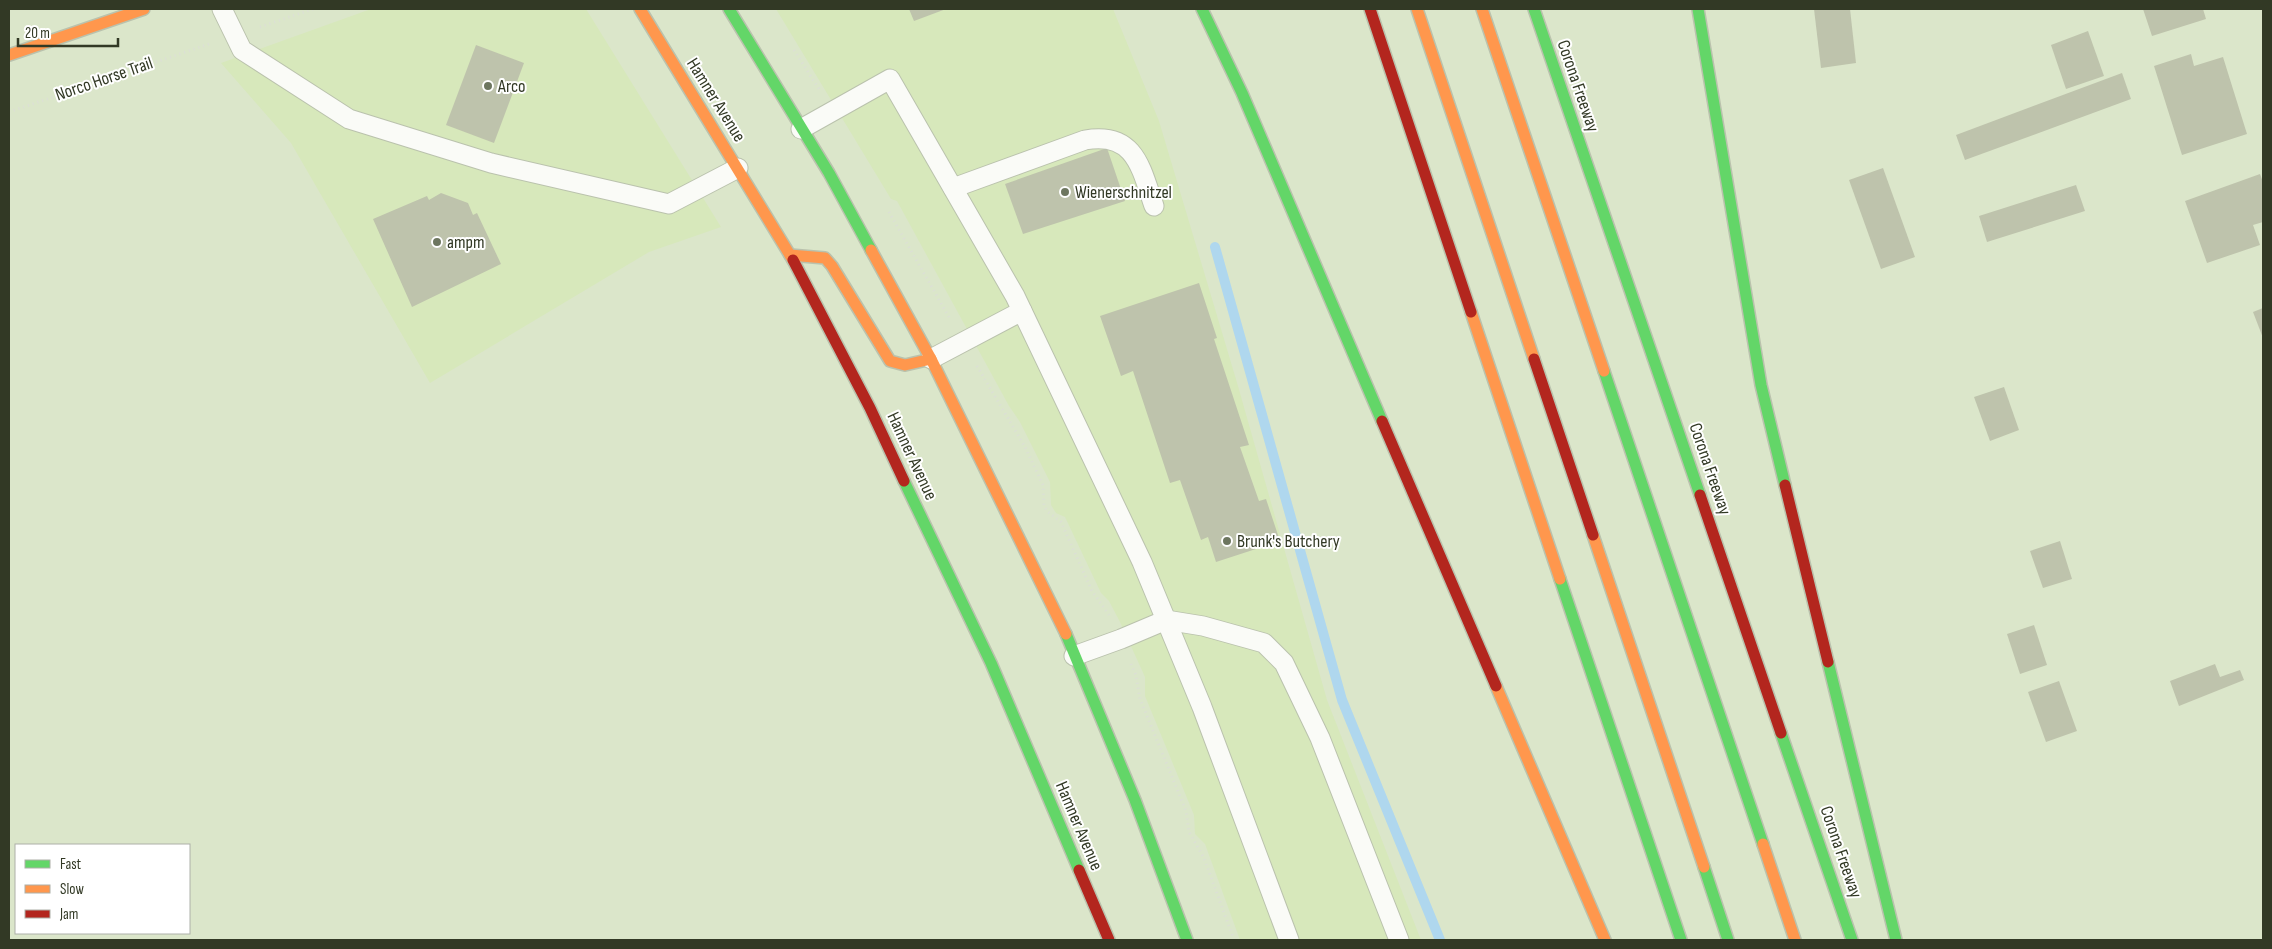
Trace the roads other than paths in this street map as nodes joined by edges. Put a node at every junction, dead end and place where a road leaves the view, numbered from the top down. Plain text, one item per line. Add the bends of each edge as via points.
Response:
1 (144, 9) edge
2 (222, 9) edge
3 (640, 9) edge
4 (729, 9) edge
5 (1202, 9) edge
6 (1370, 9) edge
7 (1417, 9) edge
8 (1482, 9) edge
9 (1534, 9) edge
10 (1698, 9) edge
11 (9, 55) edge
12 (801, 128) junction
13 (738, 168) junction
14 (953, 188) junction
15 (1154, 206) dead end
16 (790, 255) junction
17 (1022, 311) junction
18 (931, 358) junction
19 (1166, 620) junction
20 (1074, 656) junction
21 (1108, 940) edge
22 (1186, 940) edge
23 (1288, 940) edge
24 (1399, 940) edge
25 (1605, 940) edge
26 (1681, 940) edge
27 (1728, 940) edge
28 (1795, 940) edge
29 (1852, 940) edge
30 (1896, 940) edge

1 - 11 main road
2 - 13 lane via 242,50 349,119 491,163 670,204
3 - 13 main road, Hamner Avenue
4 - 12 main road
5 - 25 main road via 1242,93
6 - 26 main road
7 - 27 main road
8 - 28 main road
9 - 29 main road, Corona Freeway
10 - 30 main road via 1761,385
12 - 14 lane via 890,79
12 - 18 main road
13 - 16 main road, Hamner Avenue
14 - 15 lane via 1085,140 1114,139 1127,147 1142,169
14 - 17 lane
16 - 18 main road via 825,258 890,361 898,366 907,366
16 - 21 main road, Hamner Avenue via 870,408 991,663
17 - 18 lane
17 - 19 lane via 1142,562
18 - 20 main road
19 - 20 lane
19 - 23 lane via 1202,707
19 - 24 lane via 1203,626 1264,643 1284,663 1320,738
20 - 22 main road via 1135,800

